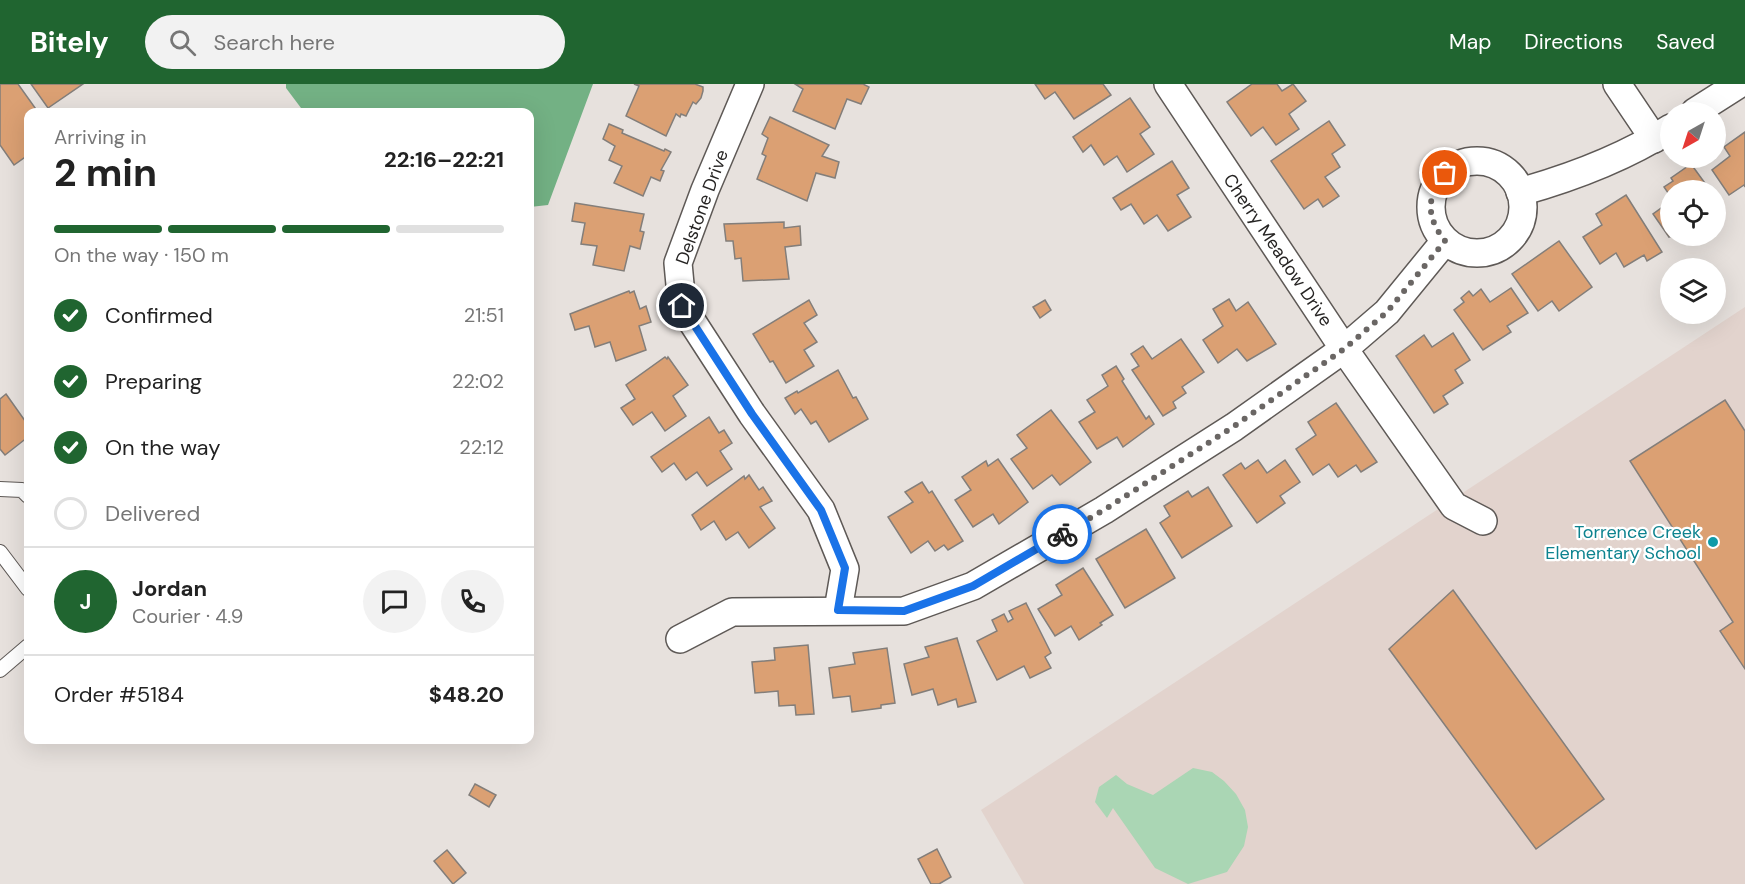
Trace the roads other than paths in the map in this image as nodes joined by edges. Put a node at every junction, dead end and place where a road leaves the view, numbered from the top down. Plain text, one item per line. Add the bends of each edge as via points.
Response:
1 (750, 84) edge
2 (1168, 84) edge
3 (1617, 84) edge
4 (1740, 84) edge
5 (1711, 102) edge
6 (1660, 131) edge
7 (1660, 134) edge
8 (1520, 192) junction
9 (1445, 241) junction
10 (1344, 349) junction
11 (0, 489) edge
12 (24, 492) edge
13 (1483, 521) dead end
14 (0, 552) edge
15 (24, 584) edge
16 (838, 610) junction
17 (680, 639) dead end
18 (24, 649) edge
19 (0, 669) edge

1 - 16 street, Delstone Drive via 678,263 682,306 821,510 845,568
2 - 10 street, Cherry Meadow Drive
3 - 6 street
4 - 5 street
7 - 8 street via 1616,159
8 - 9 street via 1521,222 1502,246 1473,253
8 - 9 street via 1513,178 1488,162 1472,161 1445,173 1431,199 1431,214
9 - 10 street via 1387,312
10 - 13 street, Cherry Meadow Drive via 1454,506
10 - 16 street via 1104,510 973,586 904,611
11 - 12 lane
14 - 15 lane
16 - 17 street via 732,612
18 - 19 lane

